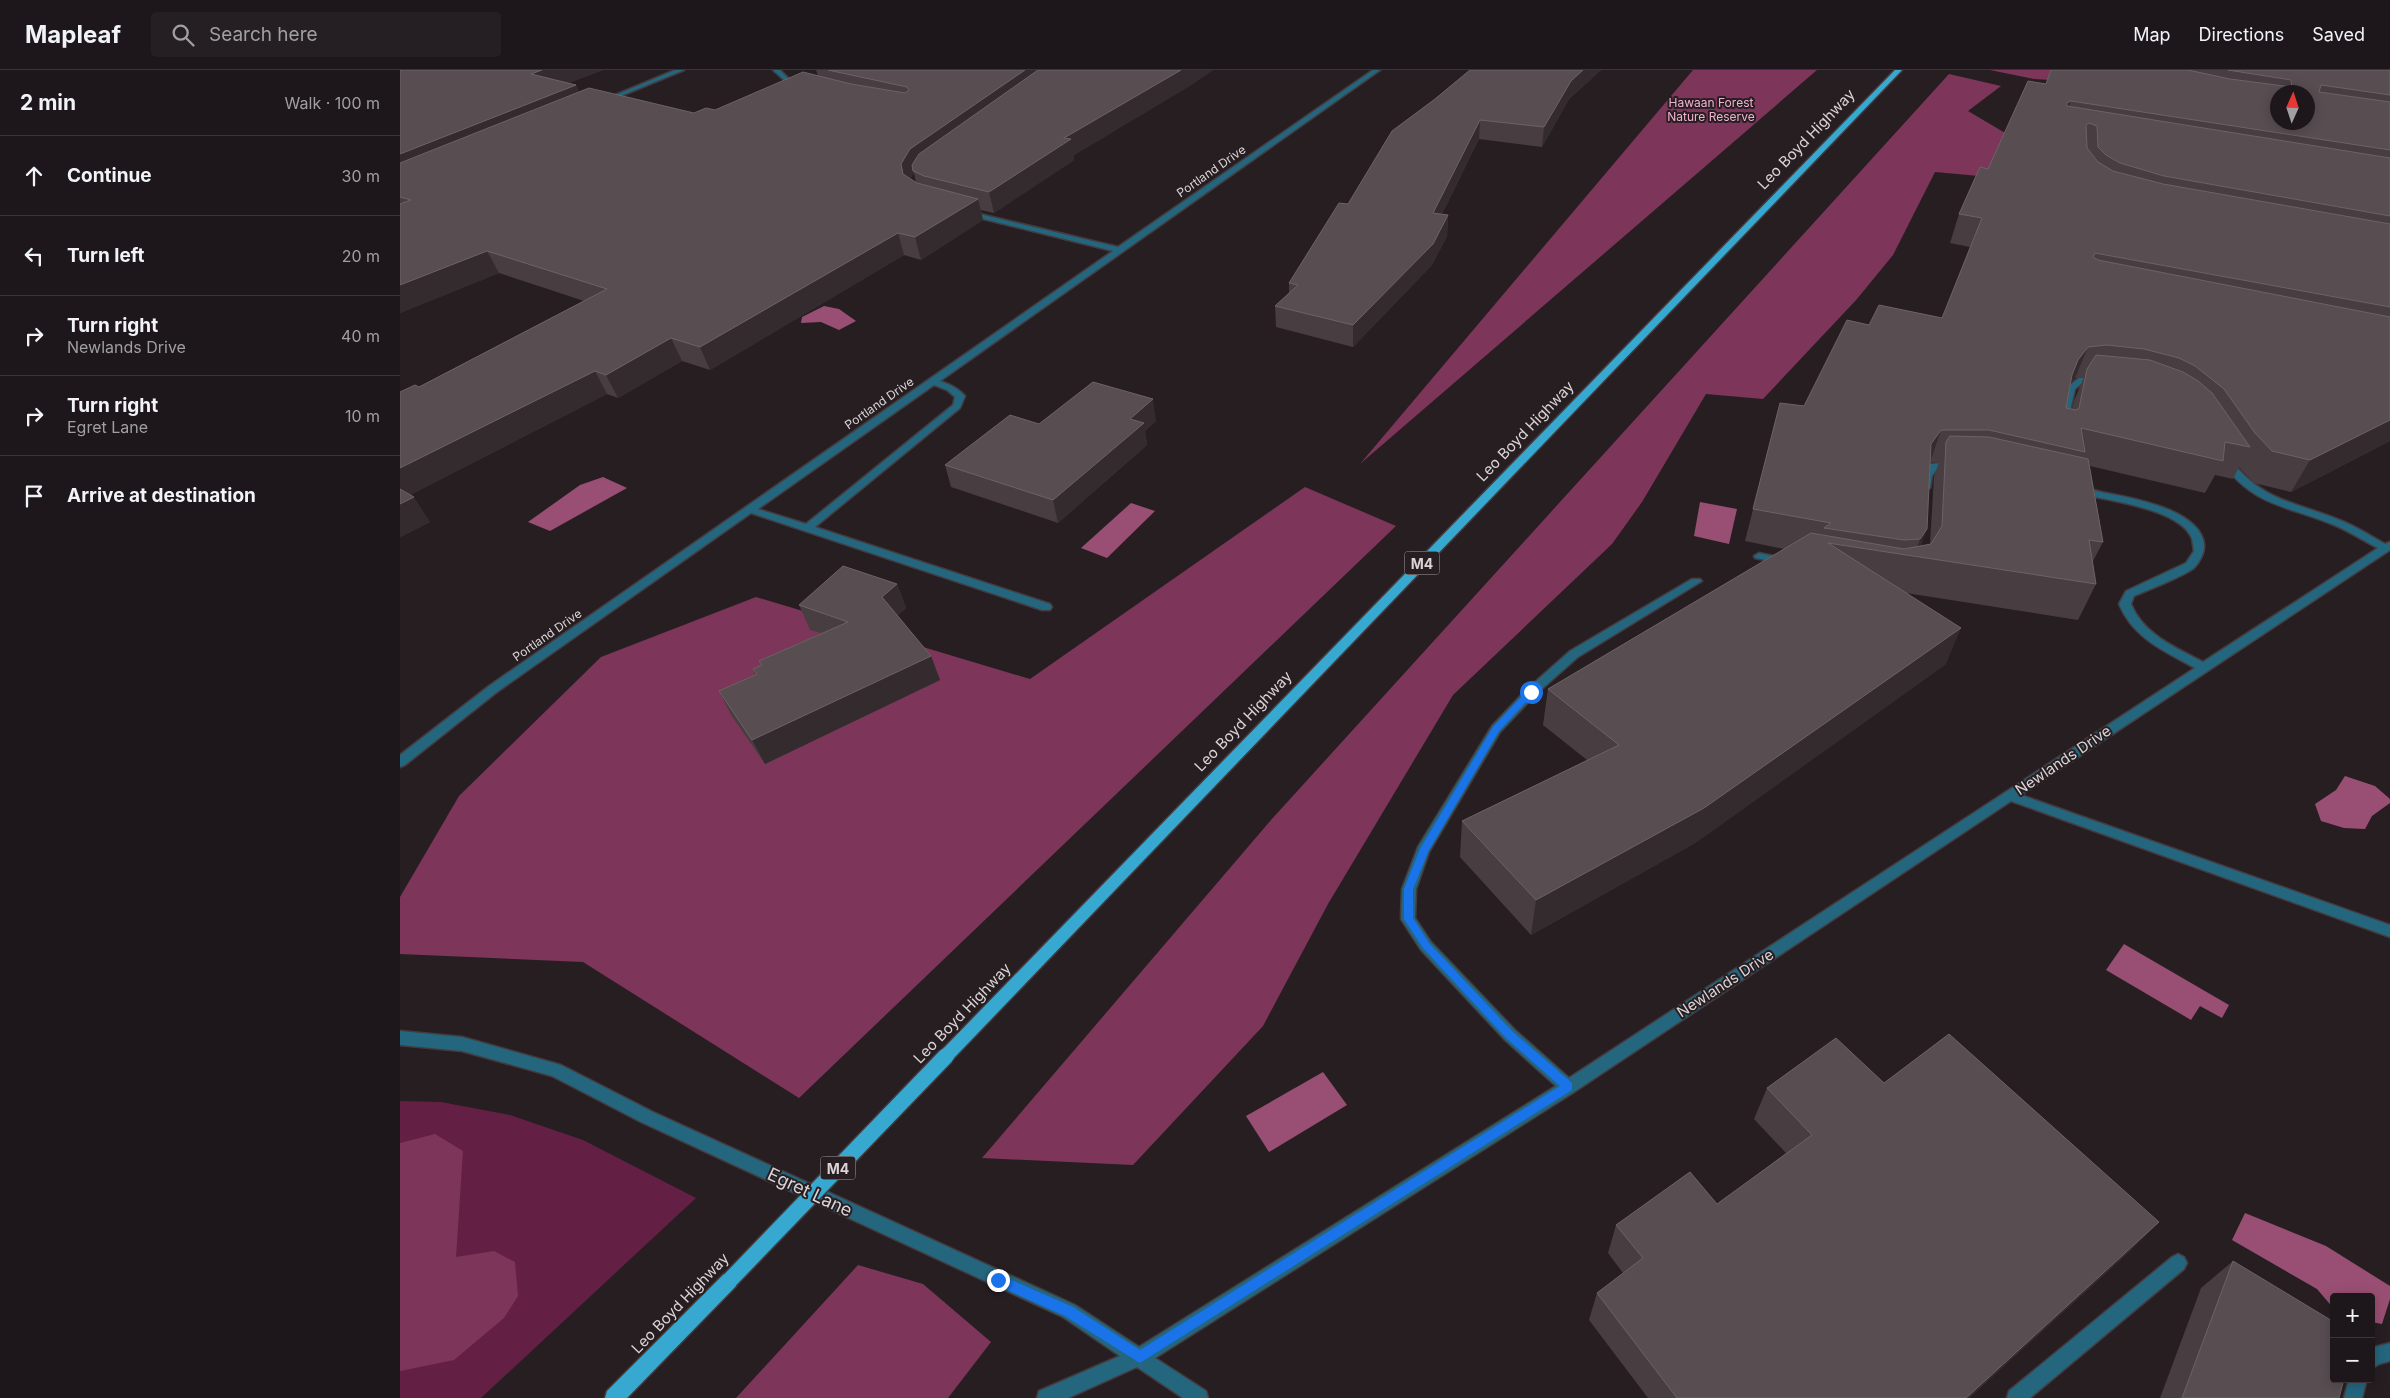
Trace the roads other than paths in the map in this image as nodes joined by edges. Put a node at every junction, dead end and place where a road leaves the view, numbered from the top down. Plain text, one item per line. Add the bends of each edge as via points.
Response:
1 (681, 70) edge
2 (776, 70) edge
3 (1377, 70) edge
4 (1899, 70) edge
5 (806, 87) edge
6 (599, 103) edge
7 (958, 210) edge
8 (1119, 250) junction
9 (932, 381) junction
10 (2106, 382) edge
11 (2062, 422) edge
12 (2223, 455) edge
13 (1968, 467) edge
14 (2071, 489) edge
15 (1926, 495) edge
16 (749, 509) junction
17 (807, 528) junction
18 (2388, 546) edge
19 (1759, 556) dead end
20 (1796, 563) edge
21 (1696, 581) dead end
22 (1046, 607) dead end
23 (2202, 667) junction
24 (400, 762) edge
25 (2011, 796) junction
26 (2390, 930) edge
27 (400, 1038) edge
28 (1568, 1087) junction
29 (2178, 1264) dead end
30 (2390, 1352) edge
31 (2375, 1356) edge
32 (1140, 1357) junction
33 (2357, 1383) edge
34 (614, 1398) edge
35 (1046, 1398) edge
36 (1198, 1398) edge
37 (2016, 1398) edge
38 (2353, 1398) edge

1 - 6 street
2 - 5 street via 787,80
3 - 8 street, Portland Drive
4 - 34 main road, Leo Boyd Highway / M4, bridge
7 - 8 street
8 - 9 street, Portland Drive
9 - 16 street, Portland Drive
9 - 17 street via 960,396 957,406
10 - 11 street via 2079,381 2071,388
12 - 18 street via 2237,477 2256,492
13 - 15 street via 1934,466 1927,476
14 - 23 street via 2156,509 2182,521 2197,536 2199,551 2190,565 2130,594 2125,604 2128,618 2143,633
16 - 17 street
16 - 24 street, Portland Drive via 493,688
17 - 22 street
18 - 23 street, Newlands Drive
19 - 20 street
21 - 28 street via 1574,654 1496,729 1423,851 1409,889 1408,919 1426,946 1510,1035
23 - 25 street, Newlands Drive
25 - 26 street
25 - 28 street, Newlands Drive
27 - 32 street, Egret Lane via 462,1044 555,1070 647,1117 1069,1312
28 - 32 street, Newlands Drive
29 - 37 street
30 - 31 street
32 - 35 street, Newlands Drive
32 - 36 street, Egret Lane
33 - 38 street

